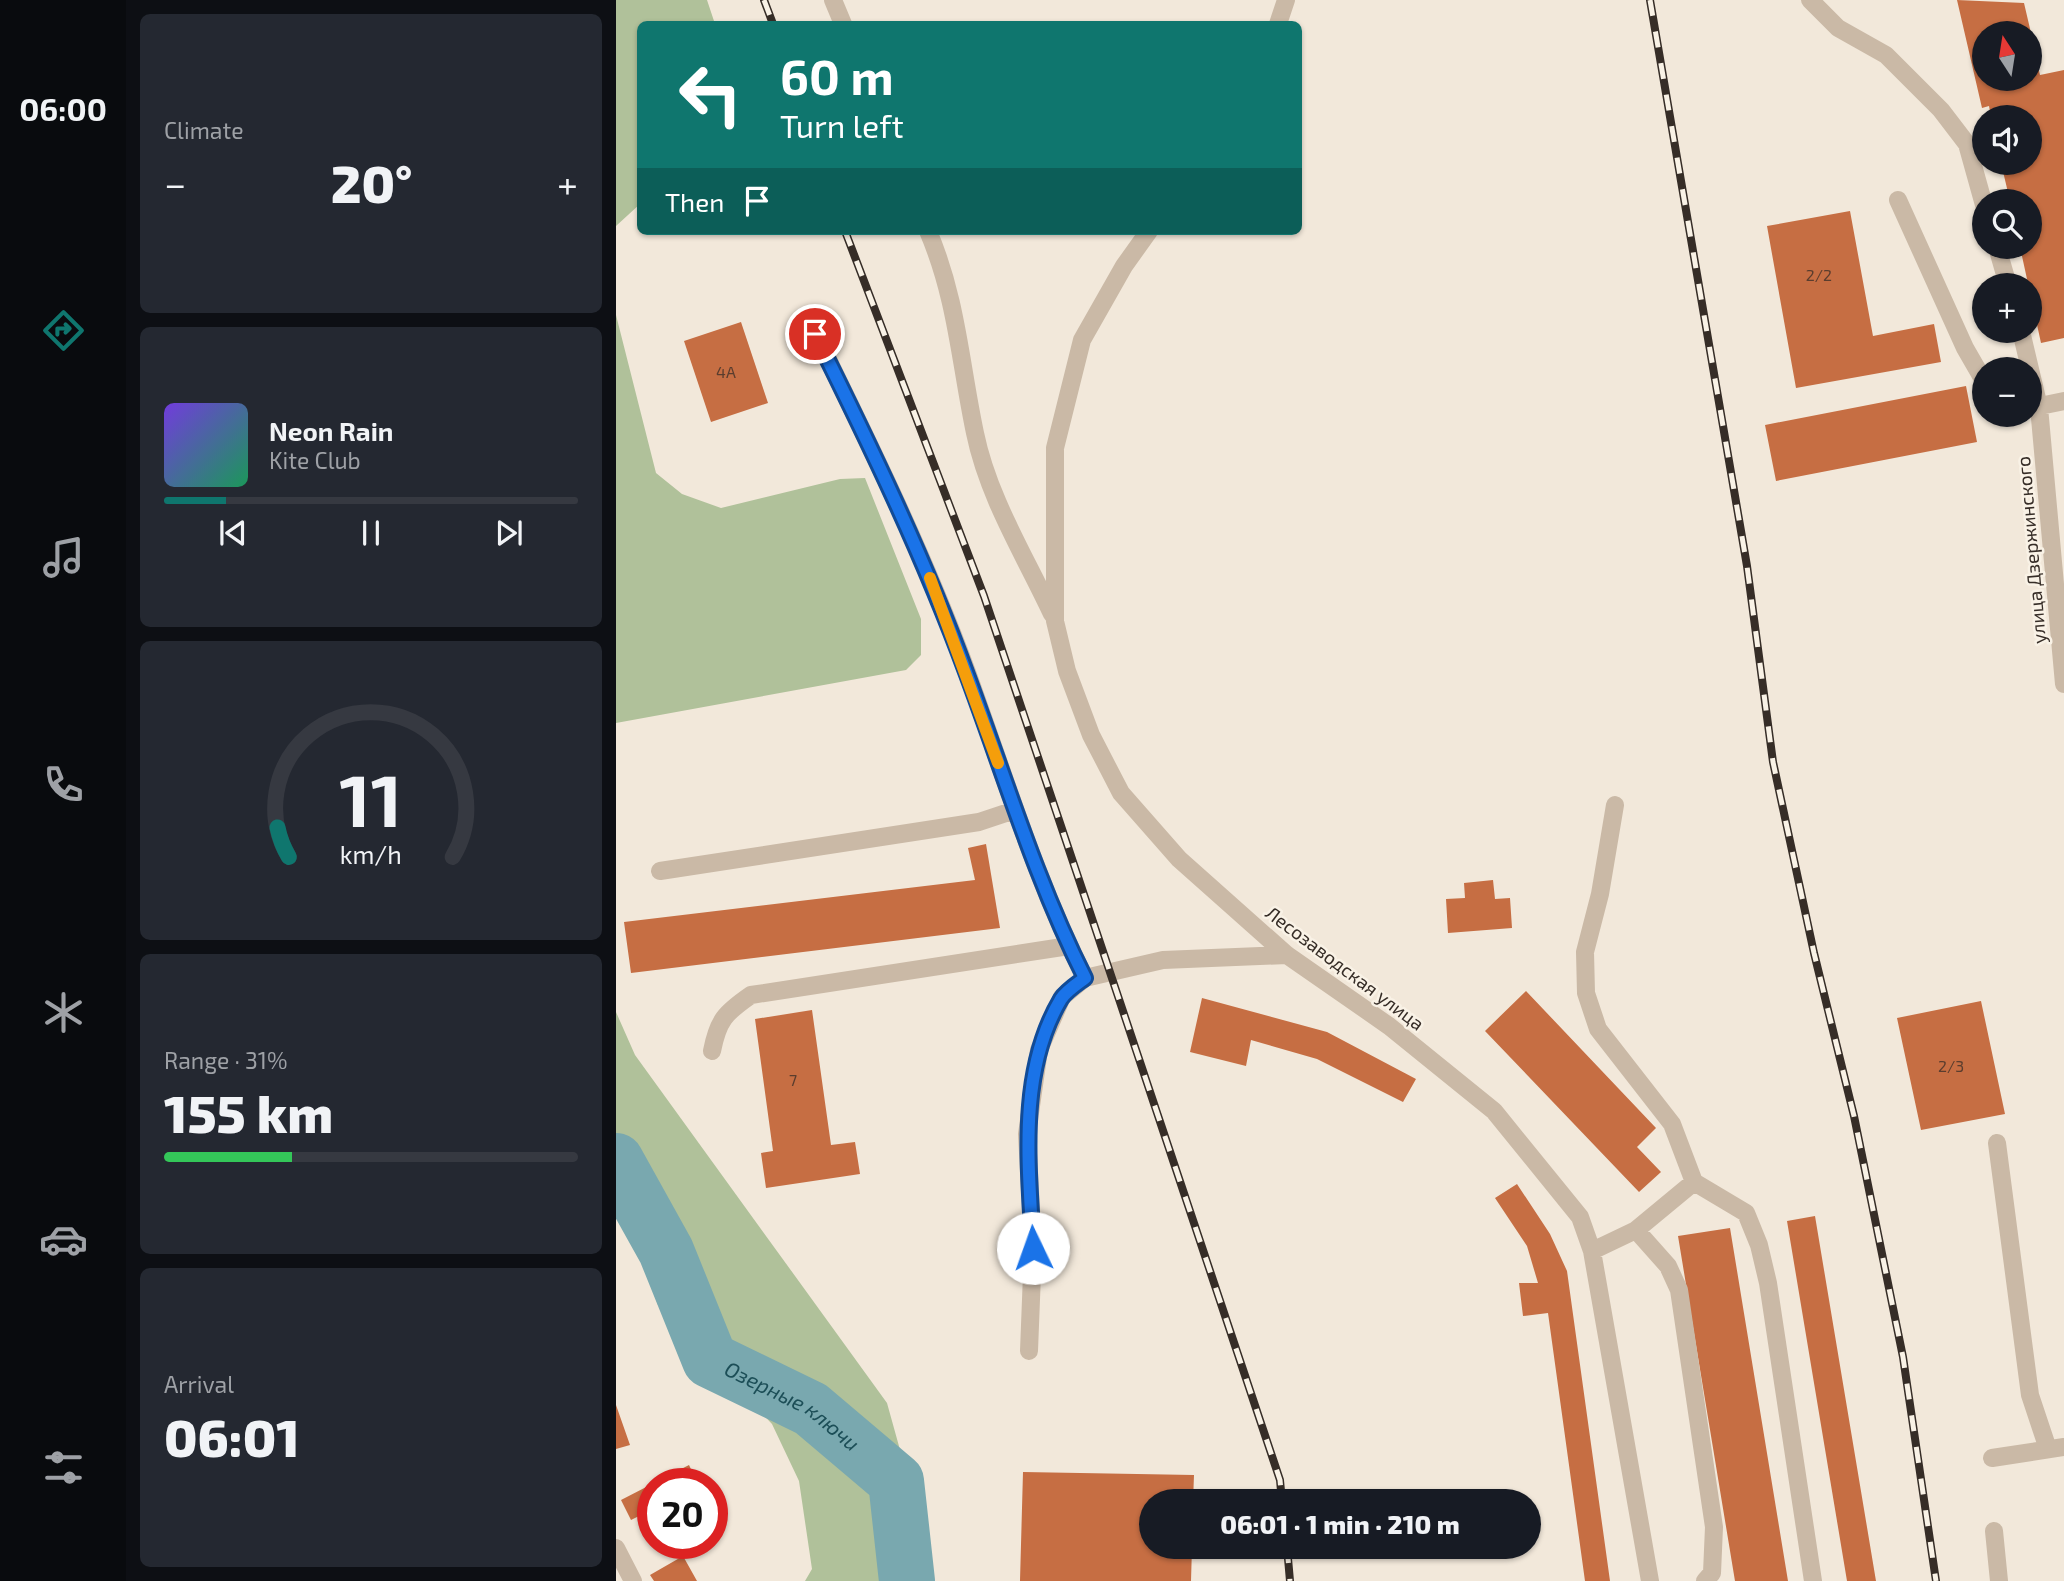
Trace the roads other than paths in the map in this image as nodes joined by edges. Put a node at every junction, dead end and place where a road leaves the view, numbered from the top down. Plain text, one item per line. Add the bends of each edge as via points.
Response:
1 (833, 0) edge
2 (1286, 0) edge
3 (1810, 0) edge
4 (842, 21) edge
5 (1279, 21) edge
6 (1980, 189) edge
7 (1898, 200) dead end
8 (931, 235) edge
9 (1146, 235) edge
10 (815, 334) dead end
11 (1972, 360) edge
12 (2064, 401) edge
13 (2042, 406) edge
14 (2037, 427) edge
15 (1055, 621) junction
16 (2064, 684) edge
17 (1615, 805) dead end
18 (1015, 810) junction
19 (660, 872) dead end
20 (1069, 946) junction
21 (1287, 955) junction
22 (1085, 978) junction
23 (712, 1051) dead end
24 (1997, 1143) dead end
25 (1695, 1182) junction
26 (1636, 1230) junction
27 (1592, 1251) junction
28 (1029, 1350) dead end
29 (2056, 1448) edge
30 (1992, 1458) dead end
31 (1994, 1531) dead end
32 (616, 1548) edge
33 (633, 1581) edge
34 (1650, 1581) edge
35 (1705, 1581) edge
36 (1814, 1581) edge
37 (1999, 1581) edge

1 - 4 street
2 - 5 street
3 - 6 street via 1838,28 1886,55 1941,110 1967,144
7 - 11 street
8 - 15 street via 946,271 975,435 999,504
9 - 15 street, Лесозаводская улица via 1082,340 1055,448
10 - 18 street via 902,511 967,673
12 - 13 street
14 - 16 street, улица Дзержинского
15 - 21 street, Лесозаводская улица via 1067,671 1091,735 1121,793 1179,859
17 - 25 street via 1585,952 1586,993 1598,1029 1672,1124
18 - 19 street via 979,822
18 - 20 street
20 - 22 street
20 - 23 street via 751,995 717,1027
21 - 22 street via 1163,960
21 - 27 street, Лесозаводская улица via 1389,1026 1494,1111 1580,1217
22 - 28 street via 1062,997 1039,1050 1027,1134 1033,1248
24 - 29 street via 2030,1395
25 - 26 street
25 - 36 street via 1746,1213 1759,1245
26 - 27 street
26 - 35 street via 1668,1266 1679,1290 1714,1527 1712,1573
27 - 34 street, Лесозаводская улица
29 - 30 street
31 - 37 street
32 - 33 street

